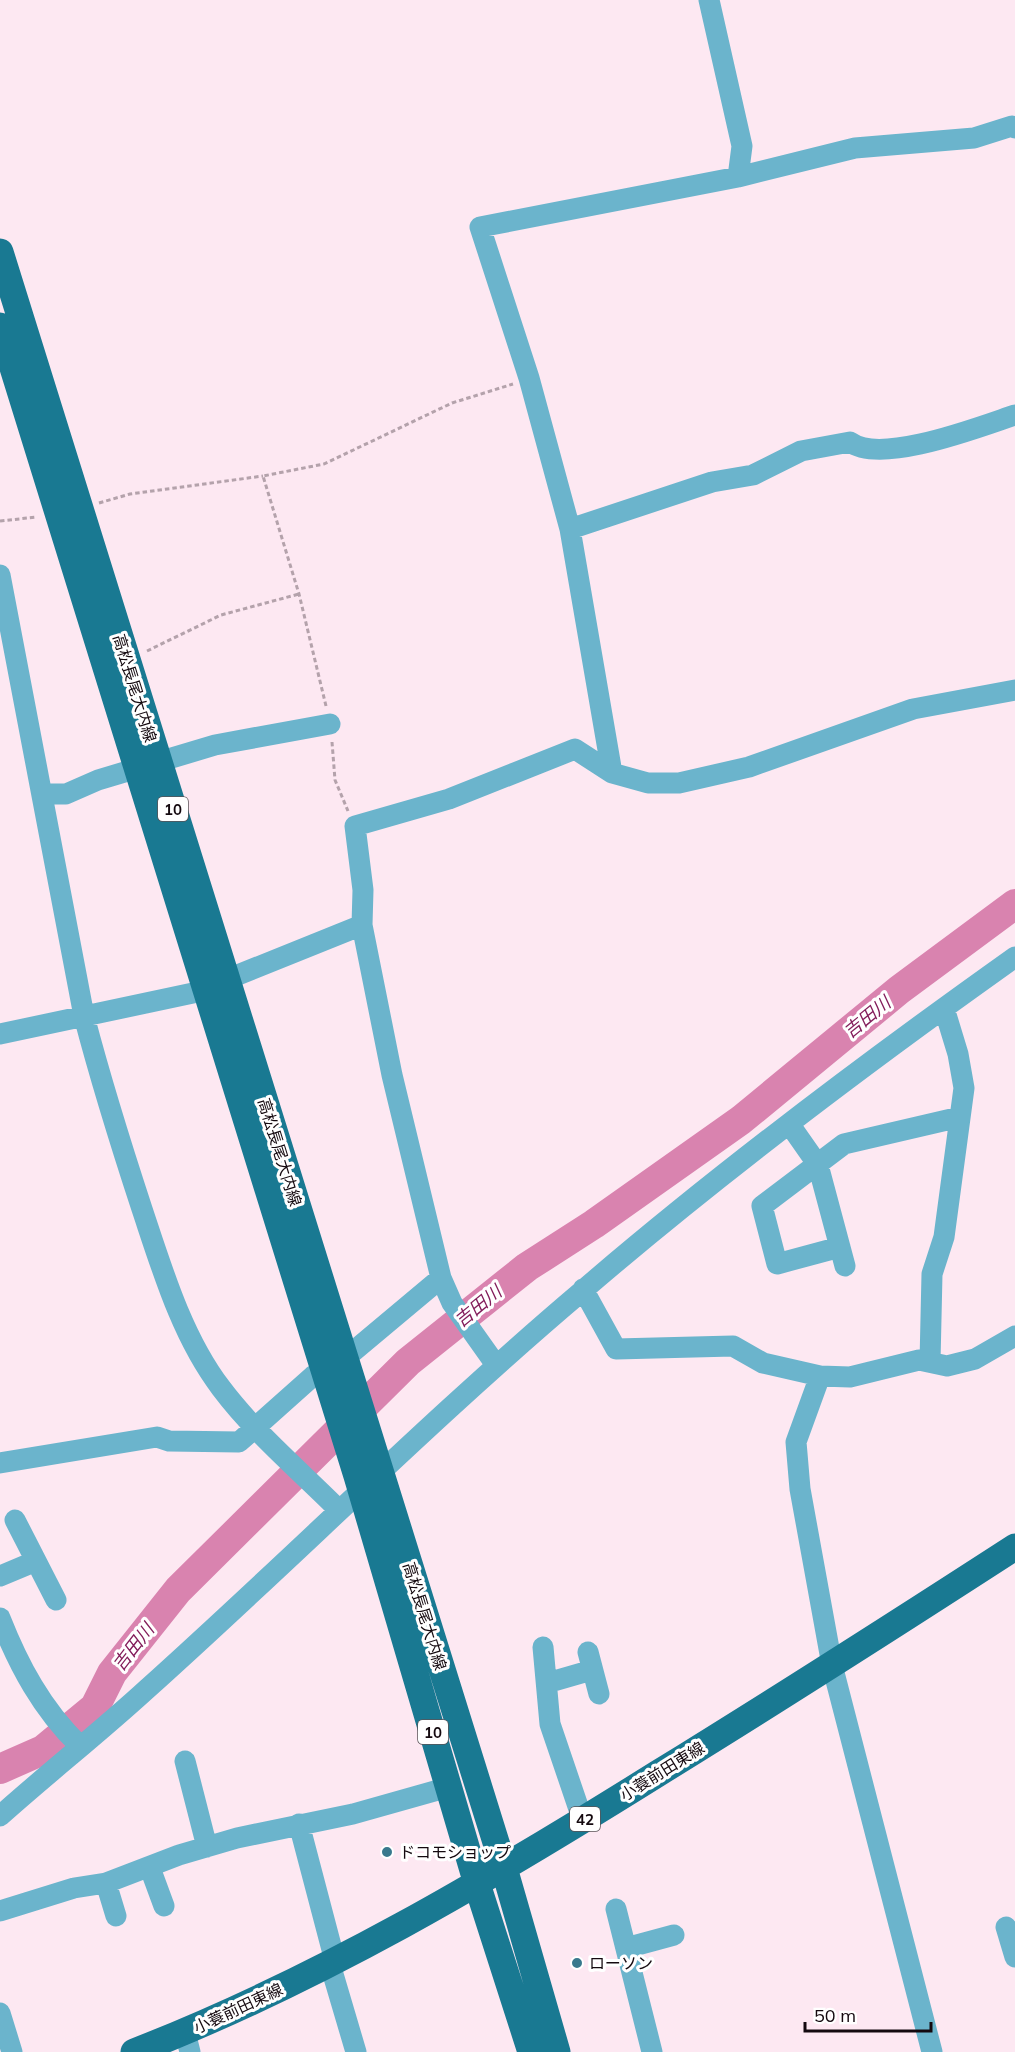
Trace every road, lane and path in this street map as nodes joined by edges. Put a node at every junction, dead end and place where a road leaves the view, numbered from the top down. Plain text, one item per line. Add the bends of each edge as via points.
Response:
1 (709, 0) edge
2 (1015, 128) edge
3 (738, 177) junction
4 (0, 252) edge
5 (0, 326) edge
6 (529, 378) junction
7 (1015, 415) edge
8 (263, 476) junction
9 (92, 505) dead end
10 (48, 516) dead end
11 (0, 521) edge
12 (570, 529) junction
13 (0, 575) edge
14 (139, 656) dead end
15 (1015, 690) edge
16 (330, 724) dead end
17 (148, 766) junction
18 (612, 773) junction
19 (42, 794) junction
20 (362, 925) junction
21 (1015, 957) edge
22 (216, 985) junction
23 (944, 1008) junction
24 (84, 1016) junction
25 (0, 1034) edge
26 (960, 1117) junction
27 (790, 1125) junction
28 (818, 1165) junction
29 (441, 1278) junction
30 (583, 1289) junction
31 (1015, 1336) edge
32 (930, 1362) junction
33 (496, 1365) junction
34 (336, 1369) junction
35 (820, 1376) junction
36 (262, 1433) junction
37 (0, 1463) edge
38 (368, 1474) junction
39 (332, 1504) junction
40 (15, 1520) dead end
41 (1015, 1547) edge
42 (36, 1561) junction
43 (0, 1576) edge
44 (56, 1600) dead end
45 (0, 1618) edge
46 (543, 1647) dead end
47 (832, 1665) junction
48 (547, 1683) junction
49 (599, 1694) dead end
50 (75, 1741) junction
51 (186, 1761) dead end
52 (449, 1787) junction
53 (0, 1816) edge
54 (583, 1821) junction
55 (299, 1824) junction
56 (207, 1847) junction
57 (150, 1868) junction
58 (504, 1868) junction
59 (106, 1883) junction
60 (477, 1884) junction
61 (164, 1906) dead end
62 (616, 1909) dead end
63 (0, 1911) edge
64 (116, 1916) dead end
65 (1006, 1928) dead end
66 (674, 1935) dead end
67 (626, 1948) junction
68 (1015, 1957) edge
69 (332, 1963) junction
70 (0, 2013) edge
71 (188, 2042) edge
72 (12, 2052) edge
73 (134, 2052) edge
74 (356, 2052) edge
75 (531, 2052) edge
76 (557, 2052) edge
77 (652, 2052) edge
78 (932, 2052) edge

1 - 3 street via 742,146
2 - 3 street via 974,138 855,148
3 - 6 street via 480,227
4 - 17 main road, 高松長尾大内線 / 10
5 - 17 main road, 高松長尾大内線 / 10
6 - 8 path via 452,404 324,464
6 - 12 street
7 - 12 street via 937,441 903,447 859,449 850,442 801,451 753,475 712,482
8 - 9 path via 130,494
8 - 14 path via 299,594 221,615
10 - 11 path
12 - 18 street
13 - 19 street
15 - 18 street via 913,709 749,766 679,783 648,783
16 - 17 street via 215,745
17 - 19 street via 66,794
17 - 22 main road, 高松長尾大内線 / 10
18 - 20 street via 575,749 450,799 355,826 363,890
19 - 24 street
20 - 22 street
20 - 29 street via 394,1086
21 - 23 street
22 - 24 street
22 - 34 main road, 高松長尾大内線 / 10
23 - 26 street via 964,1088
23 - 27 street
24 - 25 street
24 - 36 street via 101,1084 158,1257 189,1334 221,1389
26 - 28 street via 844,1144
26 - 32 street via 944,1238 932,1274
27 - 28 street
27 - 30 street
28 - 28 street via 762,1206 777,1264 843,1256
29 - 33 street via 452,1303
29 - 34 street
30 - 33 street
30 - 35 street via 616,1348 733,1346 763,1363
31 - 32 street via 975,1359 947,1366
32 - 35 street via 919,1360 850,1377
33 - 38 street
34 - 36 street
34 - 38 main road, 高松長尾大内線 / 10
35 - 47 street via 796,1442 800,1489
36 - 37 street via 239,1442 169,1441 157,1437
36 - 39 street
38 - 39 street
38 - 52 main road, 高松長尾大内線 / 10
38 - 58 main road, 高松長尾大内線 / 10
39 - 50 street via 145,1691
40 - 42 street
41 - 47 main road, 小蓑前田東線 / 42
42 - 43 street
42 - 44 street
45 - 50 street via 19,1666 47,1709
46 - 48 street
47 - 54 main road, 小蓑前田東線 / 42
47 - 78 street
48 - 49 street via 590,1661
48 - 54 street via 550,1724
50 - 53 street
51 - 56 street
52 - 55 street via 353,1814
52 - 60 main road, 高松長尾大内線 / 10
54 - 58 main road, 小蓑前田東線 / 42
55 - 56 street
55 - 69 street
56 - 57 street
57 - 59 street
57 - 61 street
58 - 60 main road, 小蓑前田東線 / 42
58 - 76 main road, 高松長尾大内線 / 10
59 - 63 street via 74,1888
59 - 64 street
60 - 69 main road, 小蓑前田東線 / 42
60 - 75 main road, 高松長尾大内線 / 10
62 - 67 street
65 - 68 street
66 - 67 street
67 - 77 street
69 - 71 main road, 小蓑前田東線 / 42
69 - 74 street
70 - 72 street
71 - 73 main road, 小蓑前田東線 / 42

